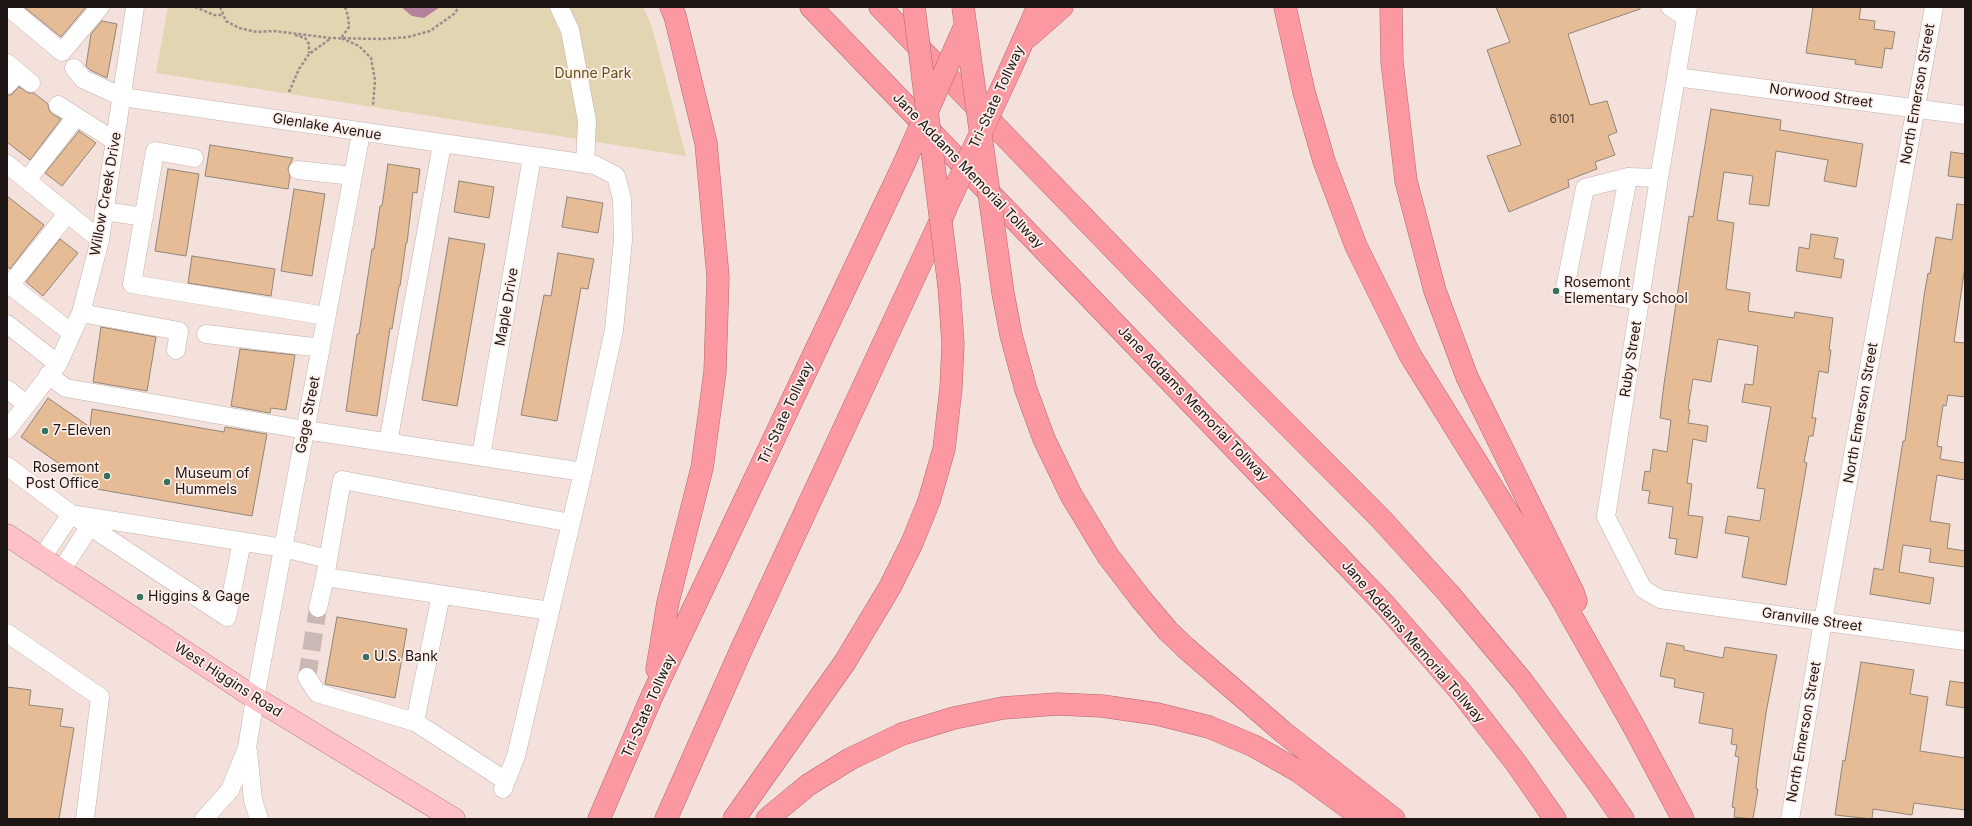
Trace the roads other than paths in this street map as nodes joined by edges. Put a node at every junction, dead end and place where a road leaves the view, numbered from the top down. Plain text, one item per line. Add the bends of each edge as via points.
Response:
1 (8, 7) edge
2 (100, 7) edge
3 (135, 7) edge
4 (559, 7) edge
5 (671, 7) edge
6 (811, 7) edge
7 (880, 7) edge
8 (906, 7) edge
9 (914, 7) edge
10 (974, 7) edge
11 (1038, 7) edge
12 (1062, 7) edge
13 (1285, 7) edge
14 (1391, 7) edge
15 (1670, 7) edge
16 (1934, 7) edge
17 (1687, 12) edge
18 (964, 17) edge
19 (1022, 42) junction
20 (74, 68) dead end
21 (1676, 77) junction
22 (956, 85) junction
23 (122, 97) junction
24 (58, 105) dead end
25 (1915, 109) junction
26 (1965, 116) edge
27 (76, 117) junction
28 (361, 132) junction
29 (115, 141) junction
30 (442, 144) junction
31 (532, 157) junction
32 (194, 158) dead end
33 (585, 164) junction
34 (9, 169) edge
35 (298, 170) dead end
36 (353, 176) junction
37 (1628, 177) junction
38 (1659, 178) junction
39 (27, 180) junction
40 (104, 212) junction
41 (68, 214) junction
42 (144, 217) junction
43 (100, 240) junction
44 (8, 284) edge
45 (1606, 295) junction
46 (1640, 301) junction
47 (81, 313) junction
48 (326, 316) junction
49 (7, 324) edge
50 (72, 333) junction
51 (206, 334) dead end
52 (320, 348) junction
53 (176, 350) dead end
54 (53, 369) junction
55 (7, 389) edge
56 (26, 404) junction
57 (7, 430) edge
58 (305, 430) junction
59 (388, 443) junction
60 (481, 456) junction
61 (7, 466) edge
62 (583, 472) junction
63 (71, 514) junction
64 (571, 523) junction
65 (90, 526) junction
66 (7, 535) edge
67 (242, 541) junction
68 (283, 548) junction
69 (42, 559) junction
70 (328, 559) junction
71 (61, 571) junction
72 (325, 577) junction
73 (441, 595) junction
74 (1660, 598) joint
75 (318, 608) tunnel mouth
76 (550, 611) junction
77 (1823, 621) junction
78 (7, 633) edge
79 (1965, 641) edge
80 (1589, 646) junction
81 (306, 677) tunnel mouth
82 (652, 696) junction
83 (254, 698) junction
84 (415, 722) junction
85 (247, 748) junction
86 (85, 819) edge
87 (204, 819) edge
88 (259, 819) edge
89 (454, 819) edge
90 (599, 819) edge
91 (666, 819) edge
92 (734, 819) edge
93 (766, 819) edge
94 (1364, 819) edge
95 (1394, 819) edge
96 (1555, 819) edge
97 (1623, 819) edge
98 (1683, 819) edge
99 (1790, 819) edge

1 - 2 street via 62,52
3 - 23 street, Willow Creek Drive
4 - 33 street via 570,30 587,121
5 - 82 highway via 706,144 718,277 715,372 702,468 668,602
6 - 96 highway, Jane Addams Memorial Tollway via 1385,605 1460,691 1516,763
7 - 22 highway
8 - 22 highway via 930,36
9 - 92 highway, bridge via 949,286 953,344 944,449 929,501 890,587 845,662
10 - 18 highway, Tri-State Tollway
11 - 19 highway, Tri-State Tollway
12 - 19 highway
13 - 80 highway via 1304,92 1324,161 1356,246 1410,355
14 - 80 highway via 1392,62 1406,181 1435,291 1467,377 1573,592
15 - 17 street
16 - 25 street, North Emerson Street
17 - 21 street, Ruby Street
18 - 82 highway, Tri-State Tollway, bridge via 903,166
18 - 95 highway, bridge via 1011,335 1026,390 1044,439 1070,495 1108,556 1168,631 1283,732
19 - 91 highway, Tri-State Tollway, bridge via 741,650
20 - 23 street, Glenlake Avenue via 83,79
21 - 25 street, Norwood Street
21 - 38 street, Ruby Street
22 - 97 highway via 1173,310 1382,520 1449,594 1522,681
23 - 28 street, Glenlake Avenue
23 - 29 street, Willow Creek Drive
24 - 27 street
25 - 26 street, Norwood Street
25 - 77 street, North Emerson Street
27 - 29 street
27 - 39 street
28 - 30 street, Glenlake Avenue
28 - 36 street, Gage Street
29 - 40 street, Willow Creek Drive
30 - 31 street, Glenlake Avenue
30 - 59 street
31 - 33 street, Glenlake Avenue
31 - 60 street, Maple Drive
32 - 42 street via 155,151
33 - 62 street, Glenlake Avenue via 616,176 622,199 624,240 614,330
34 - 39 street
35 - 36 street
36 - 48 street, Gage Street
37 - 38 street
37 - 45 street
37 - 45 street via 1585,188 1565,288
38 - 46 street, Ruby Street
39 - 41 street
40 - 42 street
40 - 43 street, Willow Creek Drive
41 - 43 street
41 - 44 street
42 - 48 street via 132,284
43 - 47 street, Willow Creek Drive
44 - 50 street
45 - 46 street
46 - 74 street, Ruby Street via 1606,517 1643,589
47 - 50 street, Willow Creek Drive
47 - 53 street via 180,331
48 - 52 street, Gage Street
49 - 54 street
50 - 54 street, Willow Creek Drive
51 - 52 street
52 - 58 street, Gage Street
54 - 56 street, Willow Creek Drive
54 - 58 street via 66,388
55 - 56 street
56 - 57 street, Willow Creek Drive
58 - 59 street
58 - 68 street, Gage Street
59 - 60 street
60 - 62 street
61 - 63 street
62 - 64 street
63 - 65 street
63 - 67 street
63 - 69 street
64 - 70 street via 342,480
64 - 76 street
65 - 67 street via 227,617
65 - 71 street
66 - 69 main road, West Higgins Road
67 - 68 street
68 - 70 street
68 - 83 street, Gage Street
69 - 71 main road, West Higgins Road
70 - 72 street
71 - 83 main road, West Higgins Road
72 - 73 street
72 - 75 street
73 - 76 street
73 - 84 street
74 - 77 street, Granville Street
76 - 84 street via 516,756 505,785
77 - 79 street, Granville Street
77 - 99 street, North Emerson Street
78 - 86 street via 100,697
80 - 98 highway
81 - 84 street via 317,693
82 - 90 highway, Tri-State Tollway
83 - 85 street, Gage Street
83 - 89 main road, West Higgins Road
85 - 87 street via 230,790
85 - 88 street via 253,800
93 - 94 highway via 808,785 850,759 902,734 954,718 1003,708 1057,704 1102,706 1150,713 1209,727 1254,746 1298,770

